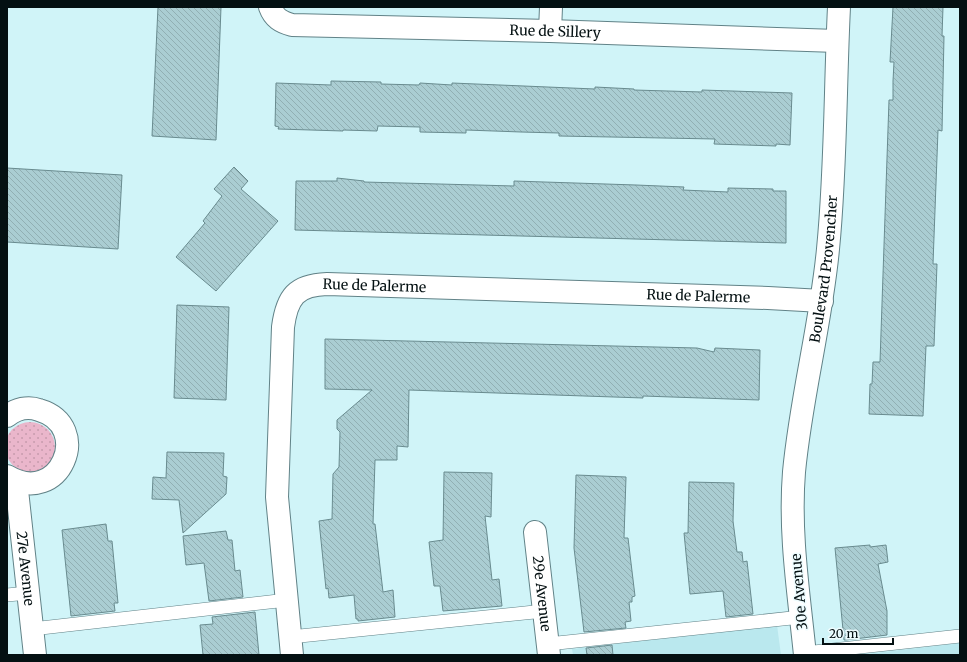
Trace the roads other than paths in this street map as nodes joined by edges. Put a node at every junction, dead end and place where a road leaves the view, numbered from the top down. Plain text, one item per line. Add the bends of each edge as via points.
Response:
1 (551, 7) edge
2 (838, 7) edge
3 (272, 12) edge
4 (550, 31) junction
5 (837, 41) junction
6 (822, 301) junction
7 (7, 416) edge
8 (12, 478) edge
9 (793, 529) joint
10 (535, 532) dead end
11 (17, 594) edge
12 (287, 600) junction
13 (544, 611) junction
14 (801, 617) junction
15 (32, 629) junction
16 (960, 636) edge
17 (291, 646) edge
18 (549, 650) edge
19 (805, 654) edge
20 (34, 655) edge

1 - 4 street
2 - 5 street, Boulevard Provencher
3 - 4 street, Rue de Sillery via 280,20 292,25
4 - 5 street, Rue de Sillery
5 - 6 street, Boulevard Provencher via 832,206
6 - 9 street, Boulevard Provencher via 797,443
6 - 12 street, Rue de Palerme via 327,284 302,288 290,299 283,327 277,497
7 - 8 street, 27e Avenue via 23,409 47,412 57,419 64,429 67,442 67,455 53,476 42,482 29,484
8 - 11 street, 27e Avenue
9 - 14 street, 30e Avenue
10 - 13 street, 29e Avenue
11 - 15 street, 27e Avenue
12 - 15 lane
12 - 17 street, Rue de Palerme
13 - 17 lane
13 - 18 street, 29e Avenue
14 - 18 lane
14 - 19 street, 30e Avenue
15 - 20 street, 27e Avenue
16 - 19 lane

